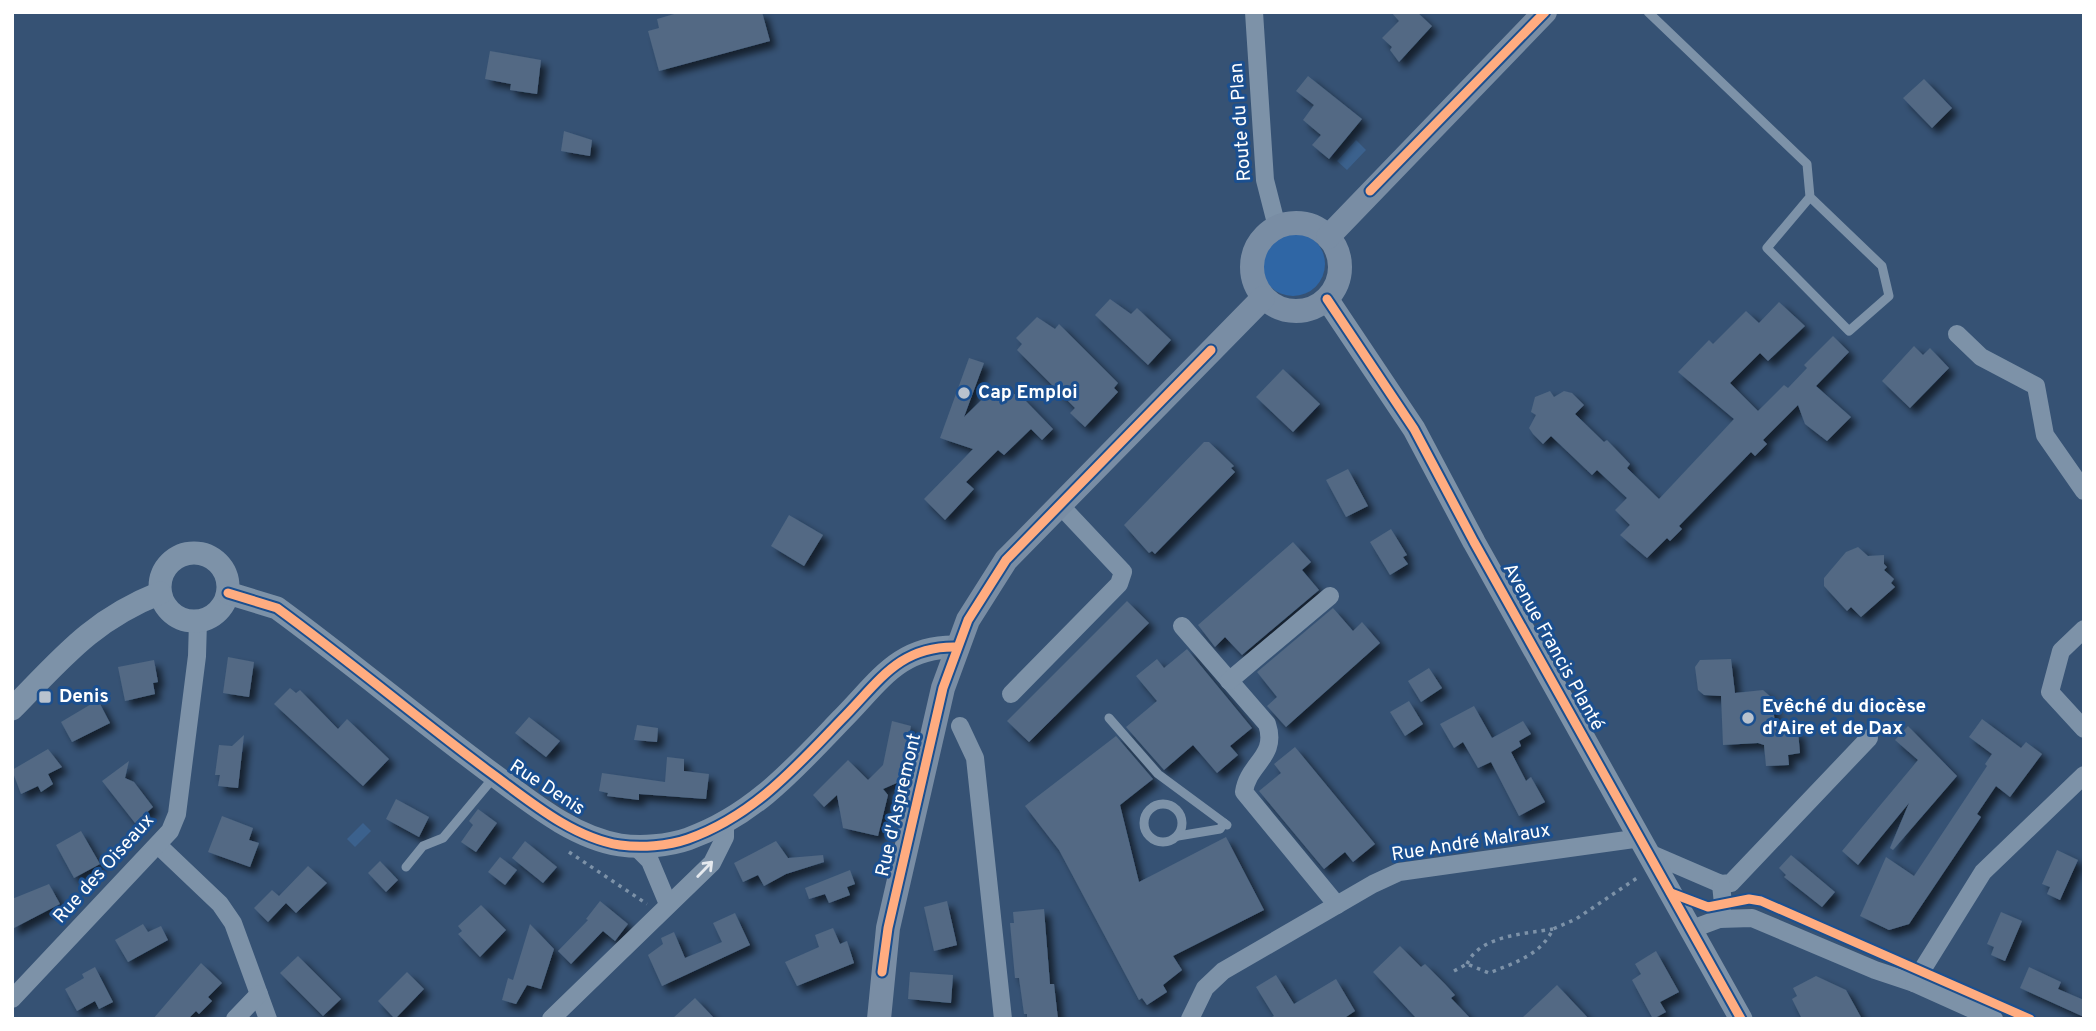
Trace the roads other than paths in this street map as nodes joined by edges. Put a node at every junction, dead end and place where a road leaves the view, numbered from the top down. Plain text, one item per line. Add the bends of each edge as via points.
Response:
1 (1254, 12) edge
2 (1545, 12) edge
3 (1648, 12) edge
4 (1810, 197) junction
5 (1277, 227) junction
6 (1328, 237) junction
7 (1263, 298) junction
8 (1327, 299) junction
9 (1957, 334) dead end
10 (2084, 491) edge
11 (1059, 504) junction
12 (160, 593) junction
13 (228, 593) junction
14 (1330, 596) dead end
15 (198, 621) junction
16 (1182, 626) dead end
17 (2084, 629) edge
18 (956, 648) junction
19 (1229, 681) junction
20 (1011, 694) dead end
21 (12, 709) edge
22 (1109, 719) dead end
23 (960, 726) dead end
24 (2084, 729) edge
25 (1869, 738) dead end
26 (2084, 775) edge
27 (495, 776) junction
28 (1180, 792) junction
29 (2063, 794) junction
30 (2084, 799) edge
31 (1169, 804) junction
32 (724, 824) junction
33 (1178, 836) junction
34 (158, 845) junction
35 (634, 845) junction
36 (1645, 846) junction
37 (406, 867) dead end
38 (1721, 884) junction
39 (668, 904) junction
40 (1337, 905) junction
41 (1719, 919) junction
42 (1692, 929) junction
43 (1914, 983) junction
44 (259, 994) junction
45 (12, 999) edge
46 (235, 1019) edge
47 (268, 1019) edge
48 (551, 1019) edge
49 (879, 1019) edge
50 (1003, 1019) edge
51 (1190, 1019) edge
52 (1741, 1019) edge
53 (1994, 1019) edge

1 - 5 street, Route du Plan via 1265,180
2 - 6 main road
3 - 4 lane via 1807,164
4 - 4 lane via 1767,248 1849,331 1889,296 1882,266
5 - 6 main road via 1304,224
5 - 7 main road via 1259,243 1251,265
6 - 8 main road via 1340,261 1335,288
7 - 8 main road via 1275,307 1302,311
7 - 11 main road, Rue d'Aspremont
8 - 36 street, Avenue Francis Planté via 1414,429
9 - 10 street via 1981,357 2036,386 2045,435
11 - 18 main road, Rue d'Aspremont via 1006,560
11 - 20 street via 1123,572 1119,584
12 - 13 street via 160,580 175,558 201,553 223,567
12 - 15 street via 170,611 187,621
12 - 21 street via 105,620
13 - 15 street via 223,607
13 - 27 street, Rue Denis via 277,608
14 - 19 street
15 - 34 street, Rue des Oiseaux via 177,814
16 - 19 street
17 - 24 street via 2061,651 2050,692
18 - 32 street, Rue Denis via 928,649 903,657 783,780
18 - 49 main road, Rue d'Aspremont via 888,928
19 - 40 street via 1267,724 1272,738 1245,781 1244,792
22 - 28 lane via 1157,774
23 - 50 street via 975,758
25 - 38 street via 1731,883
26 - 29 street
27 - 35 street, Rue Denis via 552,816 586,833 619,845
27 - 37 lane via 443,838 423,846
28 - 31 lane
28 - 33 lane via 1226,824
29 - 30 street
29 - 43 street via 1983,872
31 - 33 lane via 1183,821
31 - 33 lane via 1149,810 1145,831 1163,843
32 - 35 street, Rue Denis via 686,840
39 -> 32 street via 712,863 725,837
34 - 44 street via 220,904 233,923
34 - 45 street, Rue des Oiseaux
35 - 39 street via 650,860
36 - 38 street
36 - 40 street, Rue André Malraux via 1399,872
36 - 42 street, Avenue Francis Planté
38 - 41 street
39 - 48 street
40 - 51 street, Rue André Malraux via 1223,971 1205,988
41 - 42 street
41 - 43 street via 1752,918
42 - 52 street, Avenue Francis Planté
43 - 53 street
44 - 46 street
44 - 47 street

